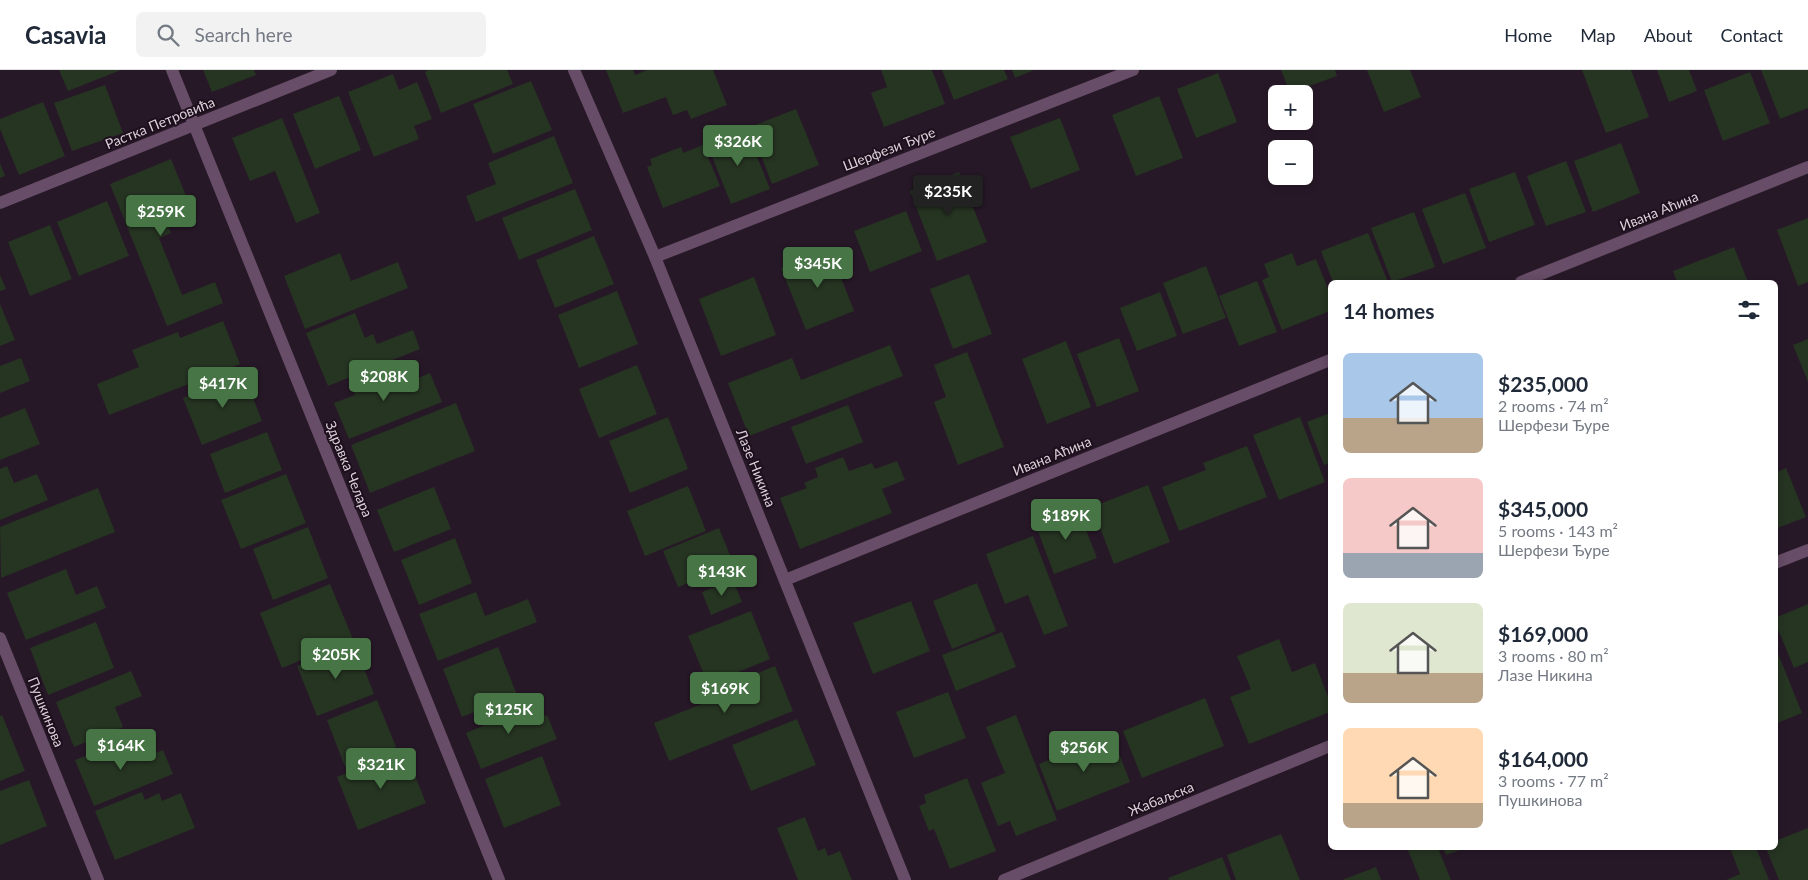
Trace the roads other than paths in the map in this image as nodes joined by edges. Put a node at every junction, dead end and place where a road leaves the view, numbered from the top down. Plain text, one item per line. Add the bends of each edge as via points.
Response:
1 (172, 70) edge
2 (331, 70) edge
3 (574, 70) edge
4 (1133, 70) edge
5 (195, 125) junction
6 (1808, 167) edge
7 (0, 204) edge
8 (655, 257) junction
9 (1526, 280) edge
10 (1328, 361) edge
11 (1808, 550) edge
12 (1778, 562) edge
13 (785, 580) junction
14 (0, 638) edge
15 (1328, 747) edge
16 (98, 880) edge
17 (499, 880) edge
18 (905, 880) edge
19 (1004, 880) edge

1 - 5 street, Здравка Челара
2 - 5 street, Растка Петровића
3 - 8 street, Лазе Никина
4 - 8 street, Шерфези Ђуре
5 - 7 street, Растка Петровића
5 - 17 street, Здравка Челара
6 - 9 street, Ивана Аћина
8 - 13 street, Лазе Никина
10 - 13 street, Ивана Аћина
11 - 12 street
13 - 18 street, Лазе Никина
14 - 16 street, Пушкинова
15 - 19 street, Жабаљска

